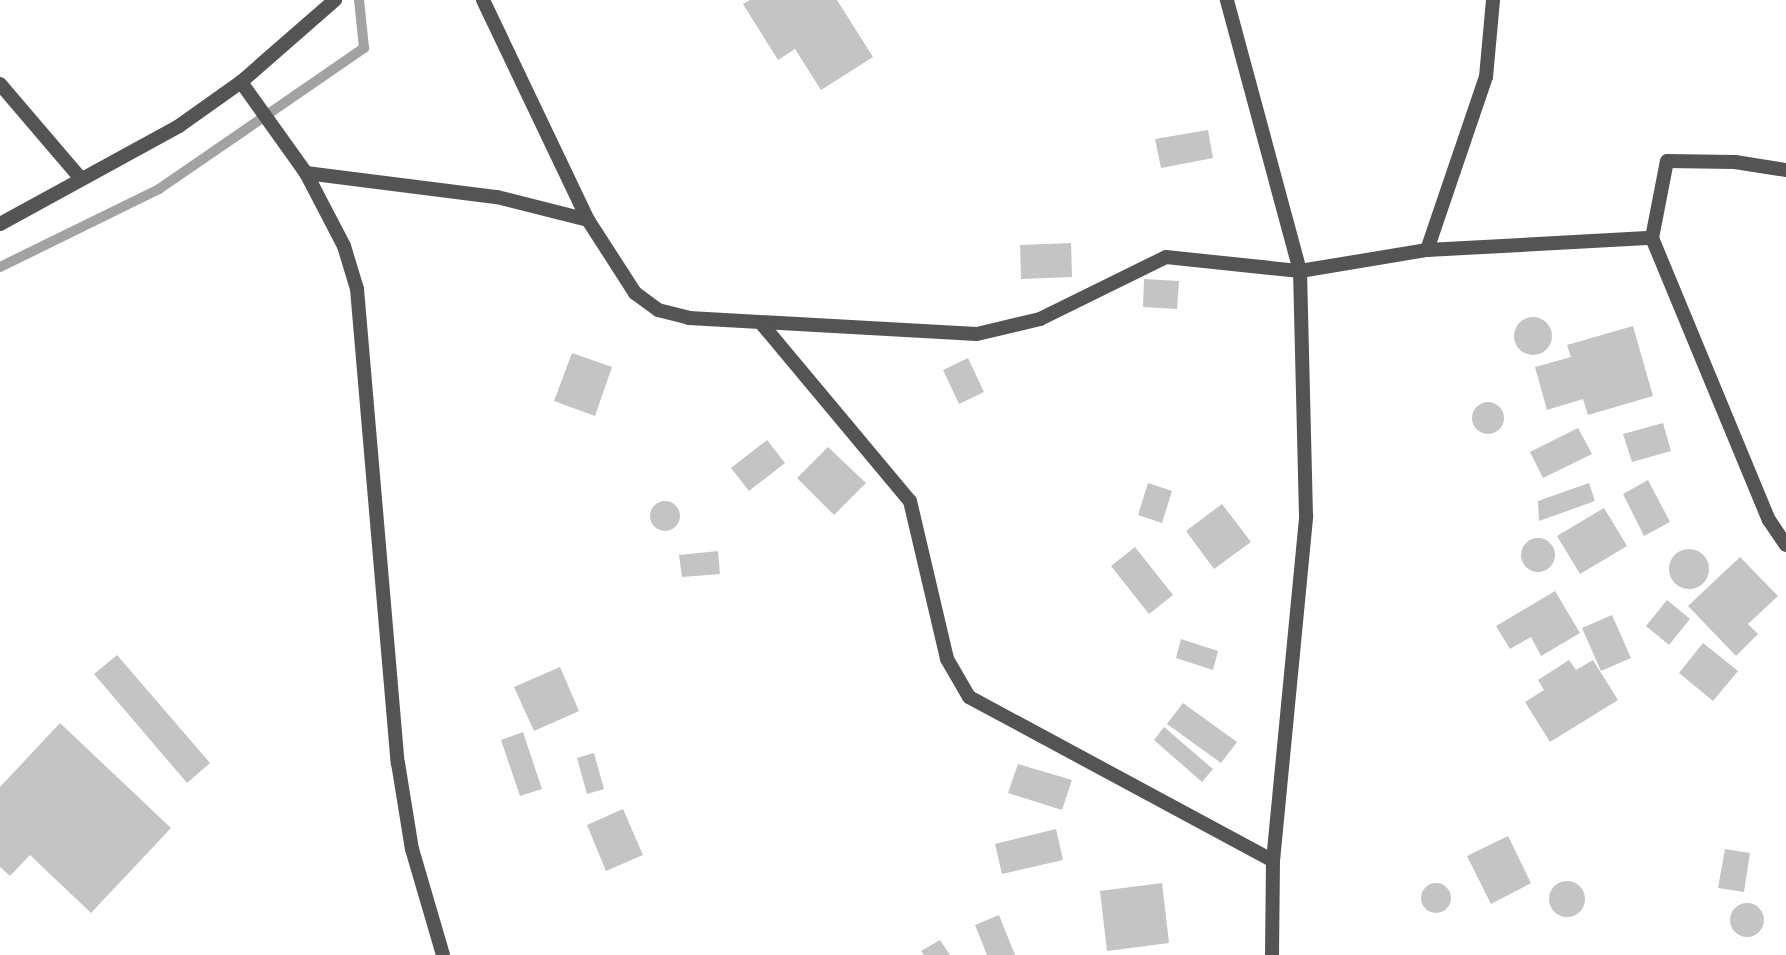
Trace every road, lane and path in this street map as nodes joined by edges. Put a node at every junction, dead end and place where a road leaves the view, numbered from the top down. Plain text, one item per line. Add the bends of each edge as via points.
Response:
1 (335, 0) edge
2 (483, 0) edge
3 (1227, 0) edge
4 (1493, 0) edge
5 (241, 82) junction
6 (0, 84) edge
7 (1786, 170) edge
8 (306, 173) junction
9 (81, 179) junction
10 (588, 220) junction
11 (0, 224) edge
12 (1652, 238) junction
13 (1427, 250) junction
14 (1300, 271) junction
15 (761, 323) junction
16 (1786, 545) edge
17 (1273, 861) junction
18 (443, 955) edge
19 (1272, 955) edge

1 - 5 street
2 - 10 street
3 - 14 street
4 - 13 street via 1486,77
5 - 8 street
5 - 9 street via 179,126
6 - 9 street
7 - 12 street via 1735,162 1667,161
8 - 10 street via 497,197
8 - 18 street via 344,246 357,289 398,763 412,849
9 - 11 street
10 - 15 street via 635,293 658,310
12 - 13 street
12 - 16 street via 1769,520
13 - 14 street
14 - 15 street via 1166,257 1040,319 977,334
14 - 17 street via 1304,571
15 - 17 street via 910,501 947,659 956,683 969,697
17 - 19 street

